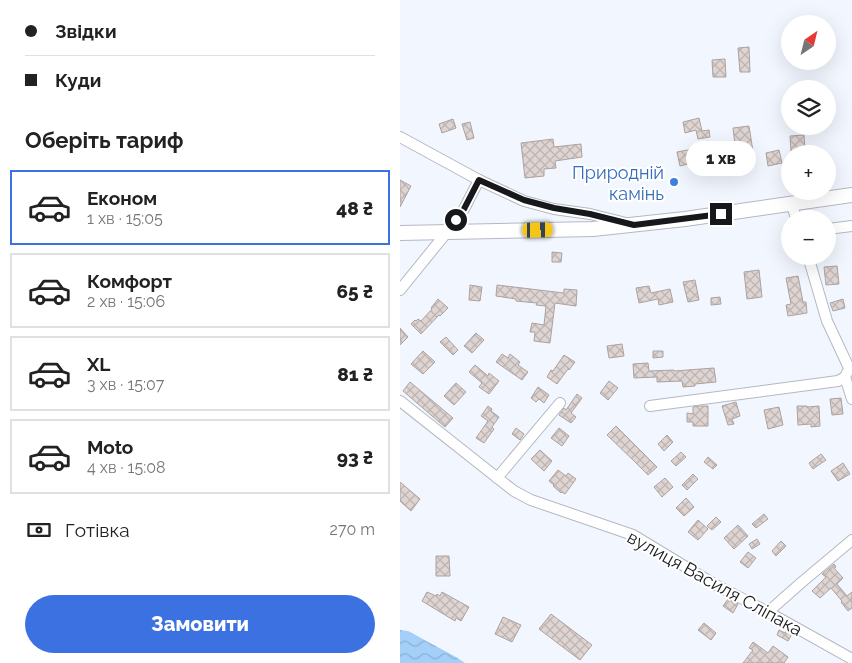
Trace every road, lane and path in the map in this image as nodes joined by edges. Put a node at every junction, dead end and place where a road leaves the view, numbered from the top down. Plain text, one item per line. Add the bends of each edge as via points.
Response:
1 (400, 137) edge
2 (479, 180) junction
3 (852, 195) edge
4 (792, 204) junction
5 (794, 210) edge
6 (634, 225) junction
7 (852, 226) edge
8 (836, 228) edge
9 (447, 232) junction
10 (400, 233) edge
11 (811, 265) edge
12 (400, 290) edge
13 (849, 371) edge
14 (852, 399) edge
15 (400, 401) edge
16 (560, 403) dead end
17 (650, 406) dead end
18 (497, 478) junction
19 (852, 540) edge
20 (768, 612) junction
21 (852, 659) edge

1 - 2 street
2 - 6 street via 524,200
2 - 9 street
3 - 4 main road
4 - 5 street
4 - 6 main road
6 - 9 main road
7 - 8 street
9 - 10 main road
9 - 12 street
11 - 13 street via 827,321
13 - 14 street
13 - 17 street via 838,381
15 - 18 street, вулиця Василя Сліпака
16 - 18 street
18 - 20 street, вулиця Василя Сліпака via 531,500 633,535
19 - 20 street
20 - 21 street, вулиця Василя Сліпака

